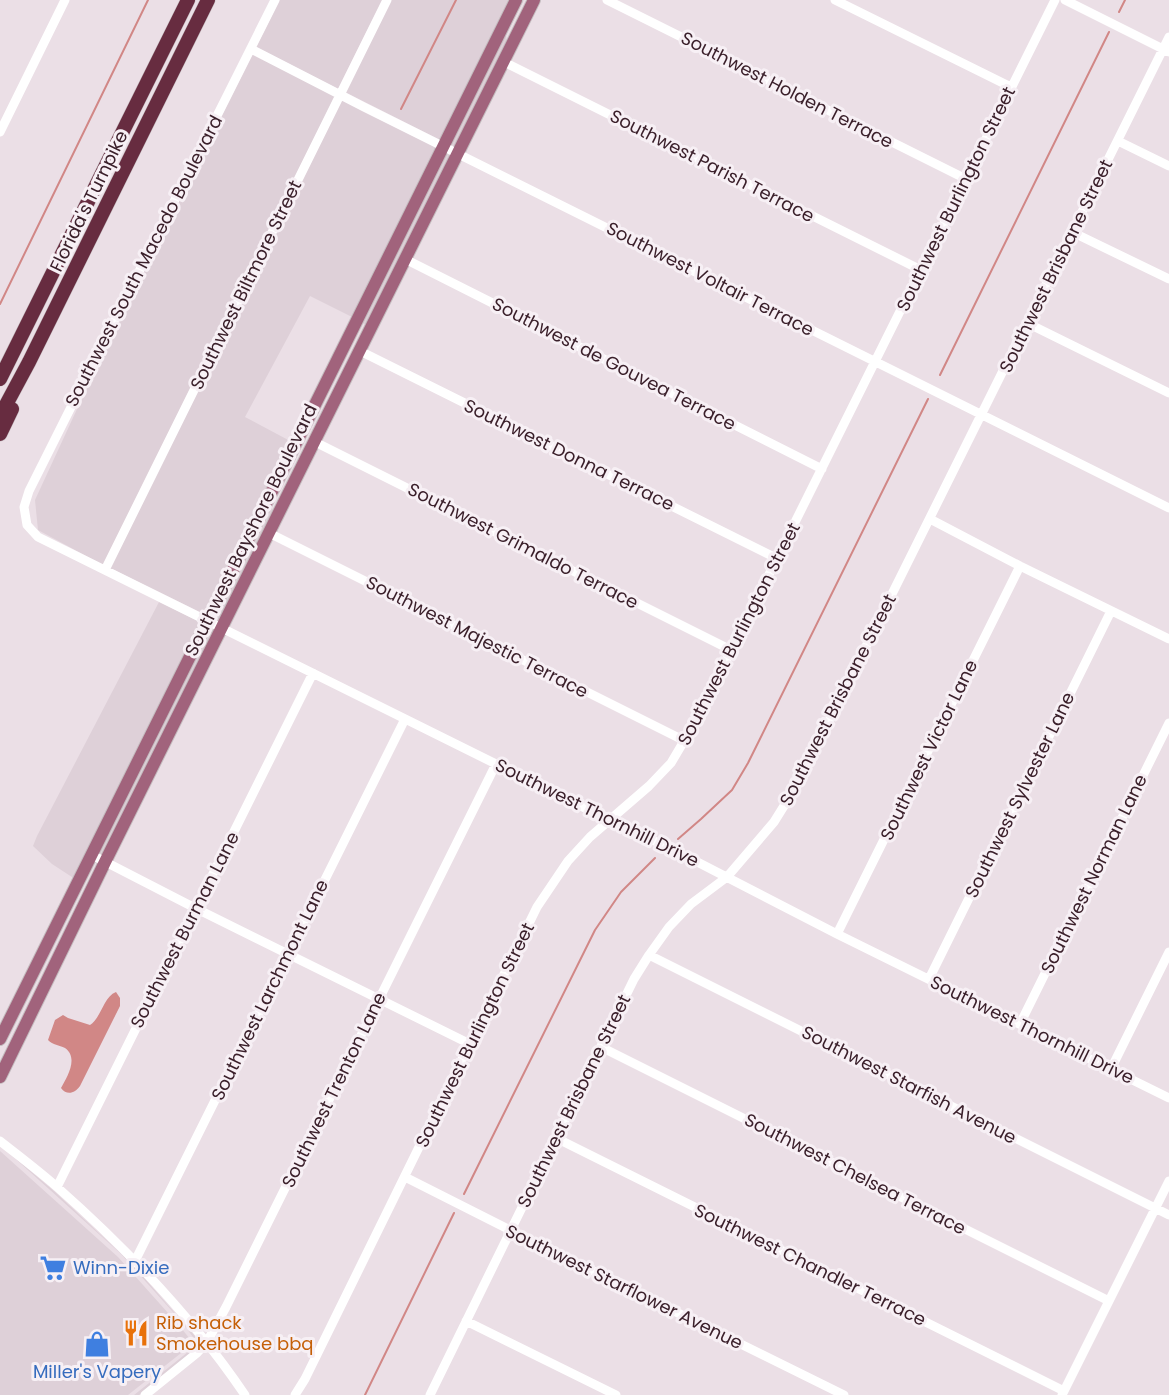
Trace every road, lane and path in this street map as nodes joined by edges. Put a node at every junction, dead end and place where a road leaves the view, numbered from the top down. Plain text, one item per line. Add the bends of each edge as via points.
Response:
1 (65, 0) edge
2 (188, 0) edge
3 (208, 0) edge
4 (275, 0) edge
5 (387, 0) edge
6 (516, 0) edge
7 (528, 0) edge
8 (534, 0) edge
9 (607, 0) edge
10 (836, 0) edge
11 (1055, 0) edge
12 (1065, 0) edge
13 (1169, 37) edge
14 (512, 45) junction
15 (251, 49) junction
16 (1166, 51) edge
17 (504, 62) junction
18 (1011, 87) junction
19 (340, 94) junction
20 (0, 132) edge
21 (1118, 141) junction
22 (444, 146) junction
23 (458, 153) junction
24 (1169, 166) edge
25 (966, 179) junction
26 (1072, 232) junction
27 (405, 259) junction
28 (921, 270) junction
29 (1169, 279) edge
30 (1027, 323) junction
31 (360, 351) junction
32 (29, 362) junction
33 (876, 362) junction
34 (333, 369) junction
35 (0, 378) edge
36 (1169, 393) edge
37 (982, 415) junction
38 (0, 416) edge
39 (0, 434) edge
40 (315, 442) junction
41 (290, 456) junction
42 (822, 469) junction
43 (1169, 508) edge
44 (278, 516) junction
45 (930, 519) junction
46 (27, 525) joint
47 (269, 533) junction
48 (778, 559) junction
49 (1020, 566) junction
50 (105, 570) junction
51 (1111, 611) junction
52 (207, 621) junction
53 (223, 628) junction
54 (1169, 639) edge
55 (731, 650) junction
56 (313, 673) junction
57 (405, 719) junction
58 (1169, 723) edge
59 (685, 741) junction
60 (496, 764) junction
61 (609, 820) junction
62 (92, 855) junction
63 (105, 862) junction
64 (727, 877) junction
65 (196, 909) junction
66 (837, 934) junction
67 (1169, 952) edge
68 (288, 953) junction
69 (648, 954) junction
70 (929, 979) junction
71 (379, 999) junction
72 (1020, 1024) junction
73 (0, 1039) edge
74 (470, 1044) junction
75 (601, 1047) junction
76 (1111, 1069) junction
77 (0, 1077) edge
78 (1169, 1098) edge
79 (556, 1138) junction
80 (0, 1140) edge
81 (405, 1177) junction
82 (1169, 1181) edge
83 (57, 1187) junction
84 (1156, 1208) junction
85 (1169, 1215) edge
86 (510, 1230) junction
87 (135, 1261) junction
88 (1109, 1300) junction
89 (466, 1321) junction
90 (207, 1342) junction
91 (1063, 1393) edge
92 (145, 1395) edge
93 (245, 1395) edge
94 (295, 1395) edge
95 (430, 1395) edge
96 (616, 1395) edge
97 (844, 1395) edge

1 - 20 street
2 - 35 highway, Florida's Turnpike
3 - 32 highway, Florida's Turnpike
4 - 15 street, Southwest South Macedo Boulevard
5 - 19 street, Southwest Biltmore Street
6 - 22 main road, Southwest Bayshore Boulevard
7 - 14 main road via 510,37
8 - 14 main road, Southwest Bayshore Boulevard
9 - 25 street, Southwest Holden Terrace
10 - 18 street
11 - 18 street, Southwest Burlington Street
12 - 16 street
13 - 16 street, Southwest Brisbane Street
14 - 17 main road, Southwest Bayshore Boulevard
15 - 19 street, Southwest Voltair Terrace
15 - 46 street, Southwest South Macedo Boulevard via 29,491 24,507
16 - 21 street, Southwest Brisbane Street
17 - 23 main road, Southwest Bayshore Boulevard
17 - 28 street, Southwest Parish Terrace
18 - 25 street, Southwest Burlington Street
19 - 22 street, Southwest Voltair Terrace
19 - 50 street, Southwest Biltmore Street
21 - 24 street
21 - 26 street, Southwest Brisbane Street
22 - 23 street, Southwest Voltair Terrace
22 - 34 main road, Southwest Bayshore Boulevard
23 - 27 main road, Southwest Bayshore Boulevard
23 - 33 street, Southwest Voltair Terrace
25 - 28 street, Southwest Burlington Street
26 - 29 street
26 - 30 street, Southwest Brisbane Street
27 - 31 main road, Southwest Bayshore Boulevard
27 - 42 street, Southwest de Gouvea Terrace
28 - 33 street, Southwest Burlington Street
30 - 36 street
30 - 37 street, Southwest Brisbane Street
31 - 40 main road, Southwest Bayshore Boulevard
31 - 48 street, Southwest Donna Terrace
32 - 38 highway, Florida's Turnpike
32 - 39 highway
33 - 37 street, Southwest Voltair Terrace
33 - 42 street, Southwest Burlington Street
34 - 40 main road via 334,379 312,423
34 - 41 main road, Southwest Bayshore Boulevard
37 - 43 street, Southwest Voltair Terrace
37 - 45 street, Southwest Brisbane Street
40 - 44 main road, Southwest Bayshore Boulevard
40 - 55 street, Southwest Grimaldo Terrace
41 - 44 main road via 296,468 276,508
41 - 52 main road, Southwest Bayshore Boulevard
42 - 48 street, Southwest Burlington Street
44 - 47 main road, Southwest Bayshore Boulevard
45 - 49 street
45 - 64 street, Southwest Brisbane Street via 796,784 774,822
46 - 50 street, Southwest Thornhill Drive via 38,537
47 - 53 main road, Southwest Bayshore Boulevard
47 - 59 street, Southwest Majestic Terrace
48 - 55 street, Southwest Burlington Street
49 - 51 street
49 - 66 street, Southwest Victor Lane
50 - 52 street, Southwest Thornhill Drive
51 - 54 street
51 - 70 street, Southwest Sylvester Lane
52 - 53 street, Southwest Thornhill Drive
52 - 62 main road, Southwest Bayshore Boulevard
53 - 56 street, Southwest Thornhill Drive
53 - 63 main road, Southwest Bayshore Boulevard
55 - 59 street, Southwest Burlington Street
56 - 57 street, Southwest Thornhill Drive
56 - 65 street, Southwest Burman Lane
57 - 60 street, Southwest Thornhill Drive
57 - 68 street, Southwest Larchmont Lane
58 - 72 street, Southwest Norman Lane
59 - 61 street, Southwest Burlington Street via 649,786
60 - 61 street, Southwest Thornhill Drive
60 - 71 street, Southwest Trenton Lane
61 - 64 street, Southwest Thornhill Drive
61 - 74 street, Southwest Burlington Street via 568,861 537,907
62 - 63 street
62 - 73 main road, Southwest Bayshore Boulevard
63 - 65 street
63 - 77 main road, Southwest Bayshore Boulevard
64 - 66 street, Southwest Thornhill Drive
64 - 69 street, Southwest Brisbane Street via 691,904
65 - 68 street
65 - 83 street, Southwest Burman Lane
66 - 70 street, Southwest Thornhill Drive
67 - 76 street
68 - 71 street
68 - 87 street, Southwest Larchmont Lane
69 - 75 street, Southwest Brisbane Street
69 - 84 street, Southwest Starfish Avenue
70 - 72 street, Southwest Thornhill Drive
71 - 74 street
71 - 90 street, Southwest Trenton Lane
72 - 76 street, Southwest Thornhill Drive
74 - 81 street, Southwest Burlington Street
75 - 79 street, Southwest Brisbane Street
75 - 88 street, Southwest Chelsea Terrace
76 - 78 street, Southwest Thornhill Drive
79 - 86 street, Southwest Brisbane Street
79 - 91 street, Southwest Chandler Terrace
80 - 83 street
81 - 86 street, Southwest Starflower Avenue
81 - 94 street, Southwest Burlington Street
82 - 84 street
83 - 87 street
84 - 85 street, Southwest Starfish Avenue
84 - 88 street
86 - 89 street, Southwest Brisbane Street
86 - 97 street, Southwest Starflower Avenue
87 - 90 street
88 - 91 street
89 - 95 street, Southwest Brisbane Street
89 - 96 street
90 - 92 street, Southwest Trenton Lane
90 - 93 street

